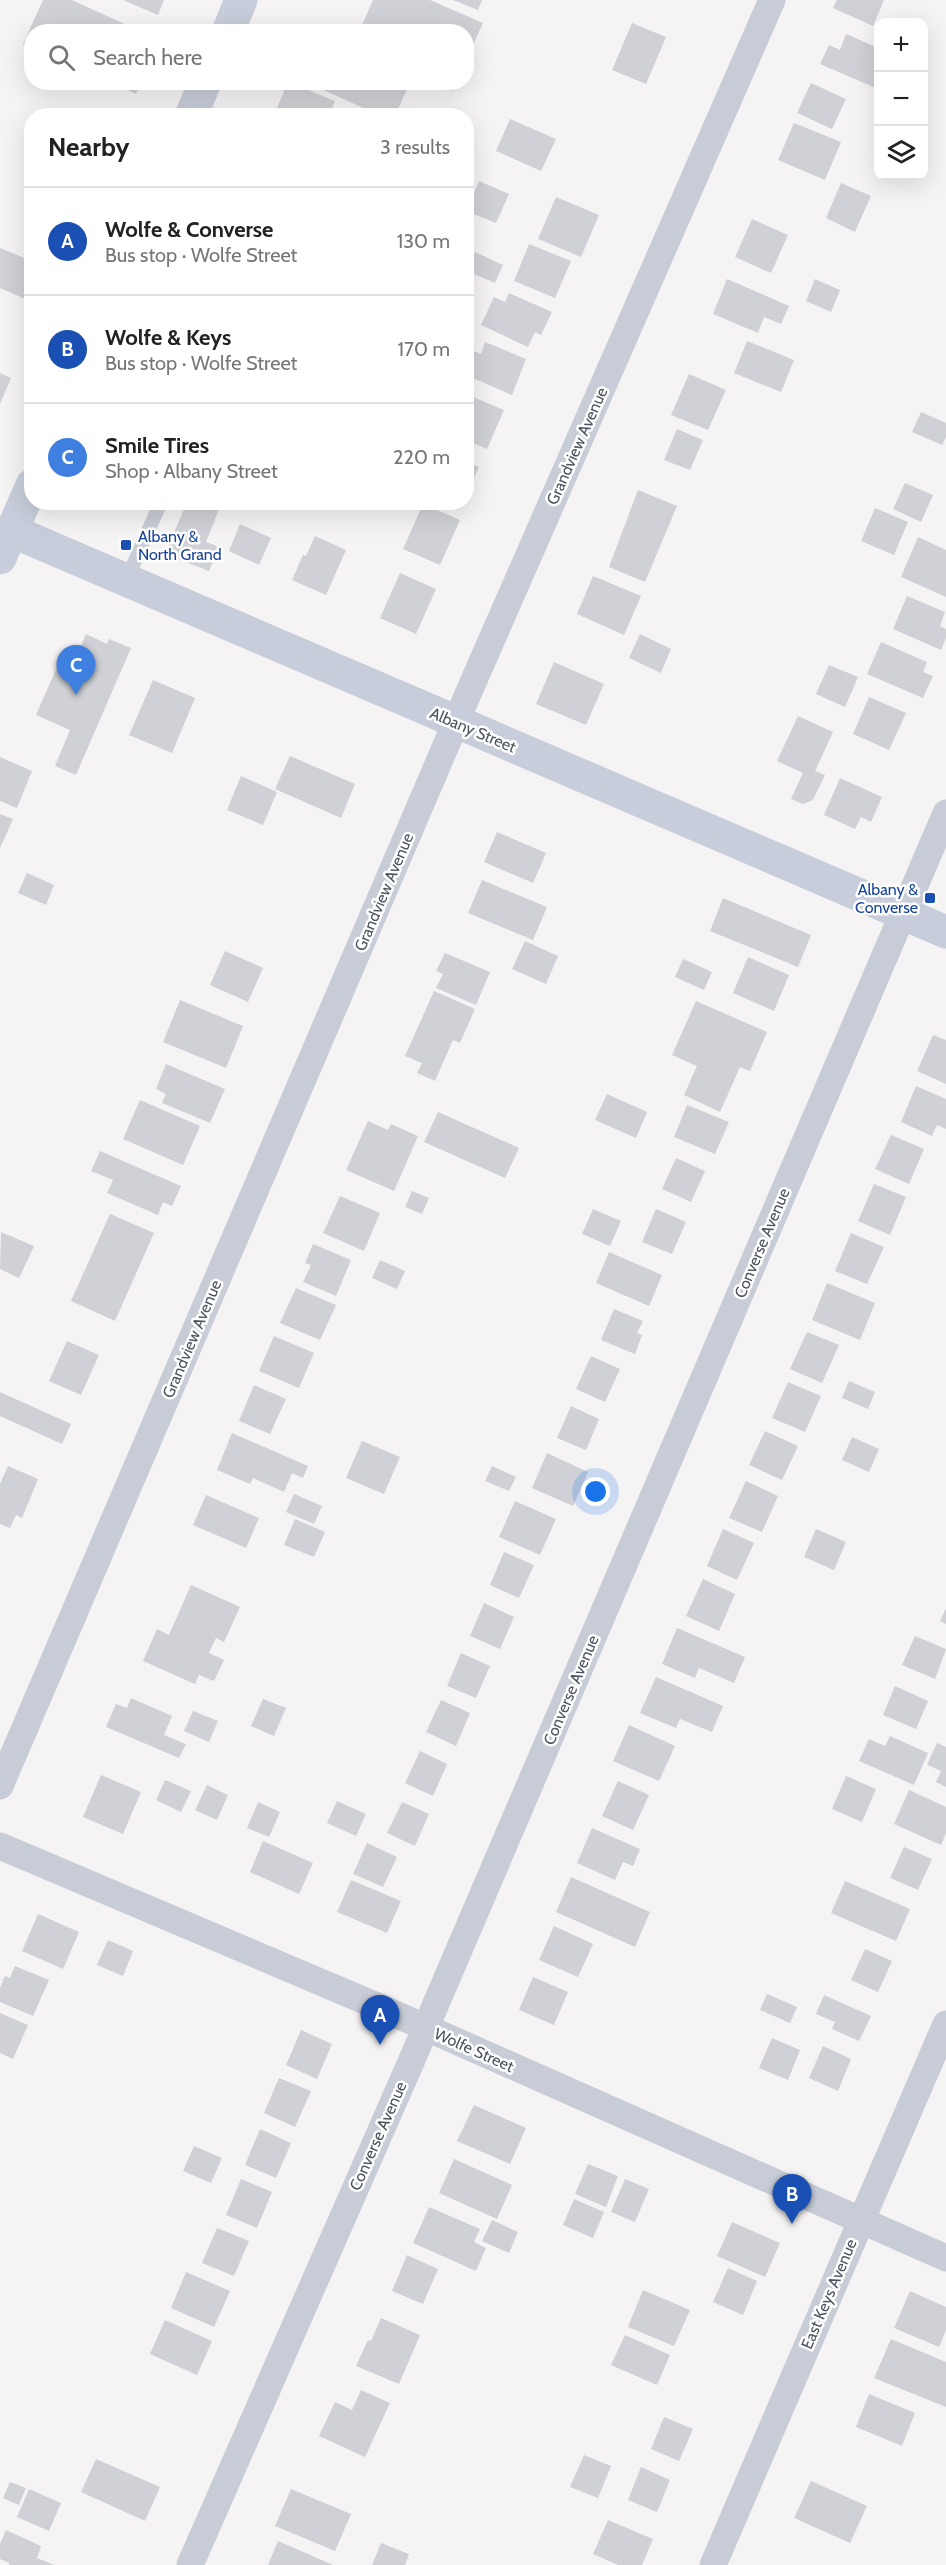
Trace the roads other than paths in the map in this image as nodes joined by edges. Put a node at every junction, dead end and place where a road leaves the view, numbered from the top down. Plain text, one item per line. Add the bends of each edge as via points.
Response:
1 (241, 0) edge
2 (772, 0) edge
3 (231, 24) edge
4 (202, 90) edge
5 (195, 108) edge
6 (24, 500) edge
7 (157, 510) edge
8 (4, 539) edge
9 (126, 581) junction
10 (456, 723) junction
11 (946, 813) edge
12 (902, 914) junction
13 (946, 932) edge
14 (0, 1786) edge
15 (0, 1846) edge
16 (946, 2024) edge
17 (425, 2028) junction
18 (861, 2221) junction
19 (946, 2258) edge
20 (190, 2565) edge
21 (712, 2565) edge

1 - 3 street
2 - 10 street, Grandview Avenue
4 - 5 street
6 - 8 street
7 - 9 lane
8 - 9 street, Albany Street
9 - 10 street, Albany Street
10 - 12 street, Albany Street
10 - 14 street, Grandview Avenue
11 - 12 street, Converse Avenue
12 - 13 street, Albany Street
12 - 17 street, Converse Avenue
15 - 17 street, Wolfe Street
16 - 18 street, East Keys Avenue
17 - 18 street, Wolfe Street
17 - 20 street, Converse Avenue
18 - 19 street, Wolfe Street
18 - 21 street, East Keys Avenue

